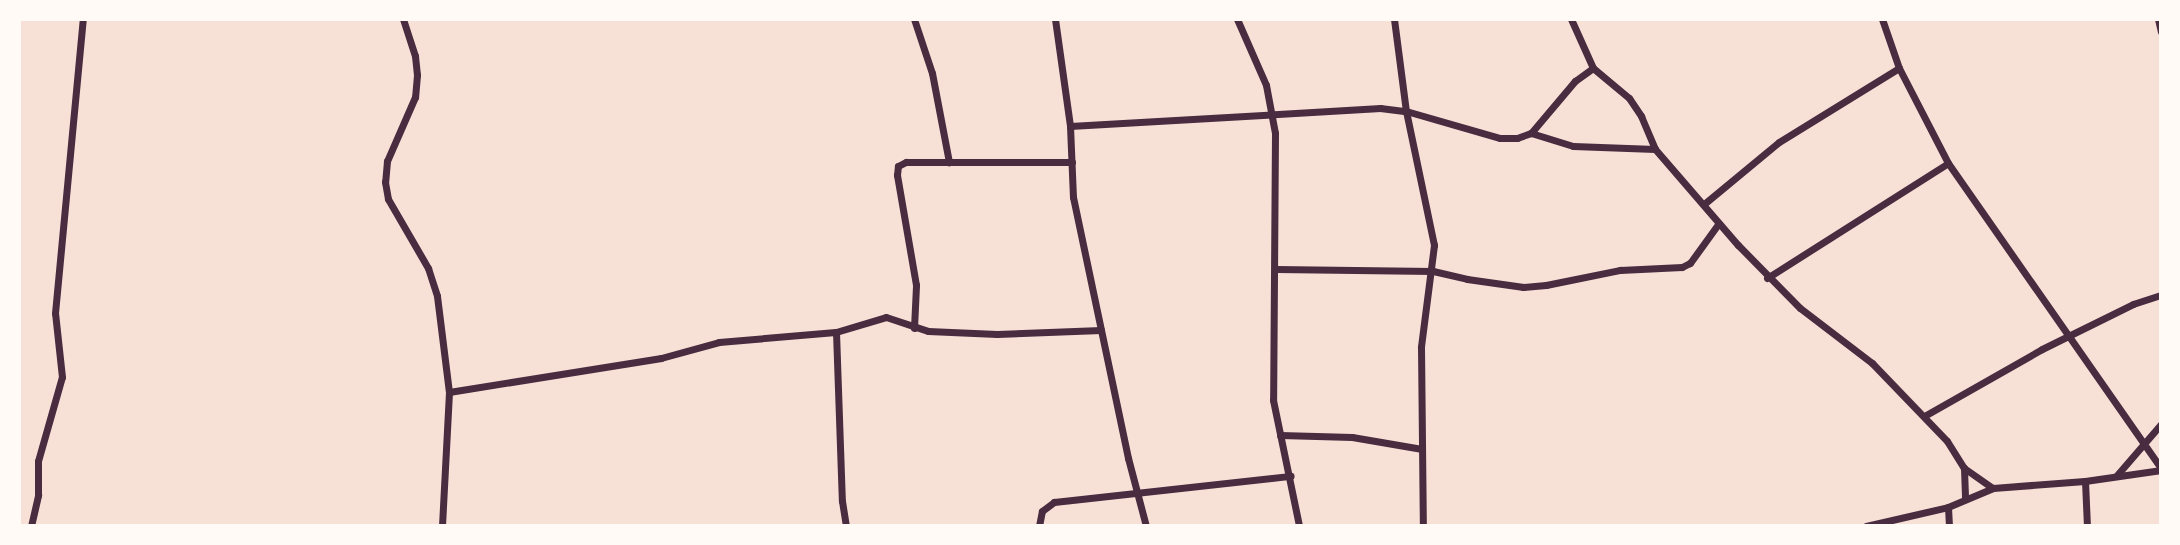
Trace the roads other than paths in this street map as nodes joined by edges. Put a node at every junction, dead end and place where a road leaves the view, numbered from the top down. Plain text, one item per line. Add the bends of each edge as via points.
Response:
1 (83, 19) edge
2 (403, 19) edge
3 (914, 19) edge
4 (1055, 19) edge
5 (1237, 19) edge
6 (1394, 19) edge
7 (1571, 19) edge
8 (1882, 19) edge
9 (2158, 19) edge
10 (2161, 33) edge
11 (1592, 68) junction
12 (1899, 68) junction
13 (1406, 111) junction
14 (1273, 116) junction
15 (1070, 126) junction
16 (1531, 133) junction
17 (1655, 149) junction
18 (949, 162) junction
19 (1072, 162) junction
20 (1948, 163) junction
21 (1704, 204) junction
22 (1719, 223) junction
23 (1276, 269) junction
24 (1433, 271) junction
25 (1767, 278) junction
26 (2161, 295) edge
27 (914, 328) junction
28 (1101, 330) junction
29 (836, 332) junction
30 (2067, 337) junction
31 (449, 392) junction
32 (1926, 415) junction
33 (2161, 424) edge
34 (1280, 435) junction
35 (2144, 444) junction
36 (1422, 449) junction
37 (1964, 468) junction
38 (2161, 469) edge
39 (2117, 475) junction
40 (1291, 477) junction
41 (2085, 481) junction
42 (1993, 488) junction
43 (1138, 494) junction
44 (1965, 499) junction
45 (1948, 507) junction
46 (31, 526) edge
47 (442, 526) edge
48 (846, 526) edge
49 (1039, 526) edge
50 (1146, 526) edge
51 (1299, 526) edge
52 (1423, 526) edge
53 (1866, 526) edge
54 (1950, 526) edge
55 (2087, 526) edge

1 - 46 street via 55,313 62,377 38,461 38,495
2 - 31 street via 415,56 415,97 387,161 385,182 388,199 434,282
3 - 18 street via 932,73
4 - 15 street
5 - 14 street via 1258,60
6 - 13 street
7 - 11 street
8 - 12 street
9 - 10 street
11 - 16 street via 1575,81
11 - 17 street via 1629,98
12 - 20 street
12 - 21 street via 1779,142
13 - 14 street via 1359,107
13 - 16 street via 1500,138
13 - 24 street via 1433,233
14 - 15 street
14 - 23 street
15 - 19 street
16 - 17 street via 1573,146
17 - 21 street
18 - 19 street
18 - 27 street via 898,166 916,285
19 - 28 street via 1073,197
20 - 25 street
20 - 30 street
21 - 22 street
22 - 24 street via 1690,263 1682,267 1630,269 1523,287
22 - 25 street
23 - 24 street
23 - 34 street via 1273,400
24 - 36 street via 1421,346
25 - 32 street via 1872,363
26 - 30 street
27 - 28 street via 997,334
27 - 29 street via 886,317
28 - 43 street
29 - 31 street via 719,342 662,358
29 - 48 street
30 - 32 street
30 - 35 street
31 - 47 street
32 - 37 street
33 - 35 street
34 - 36 street via 1352,437
34 - 40 street
35 - 38 street
35 - 39 street
36 - 52 street
37 - 42 street
37 - 44 street
38 - 39 street
39 - 41 street
40 - 43 street
40 - 51 street
41 - 42 street
41 - 55 street
42 - 44 street
43 - 49 street via 1054,502 1042,511
43 - 50 street
44 - 45 street
45 - 53 street
45 - 54 street

